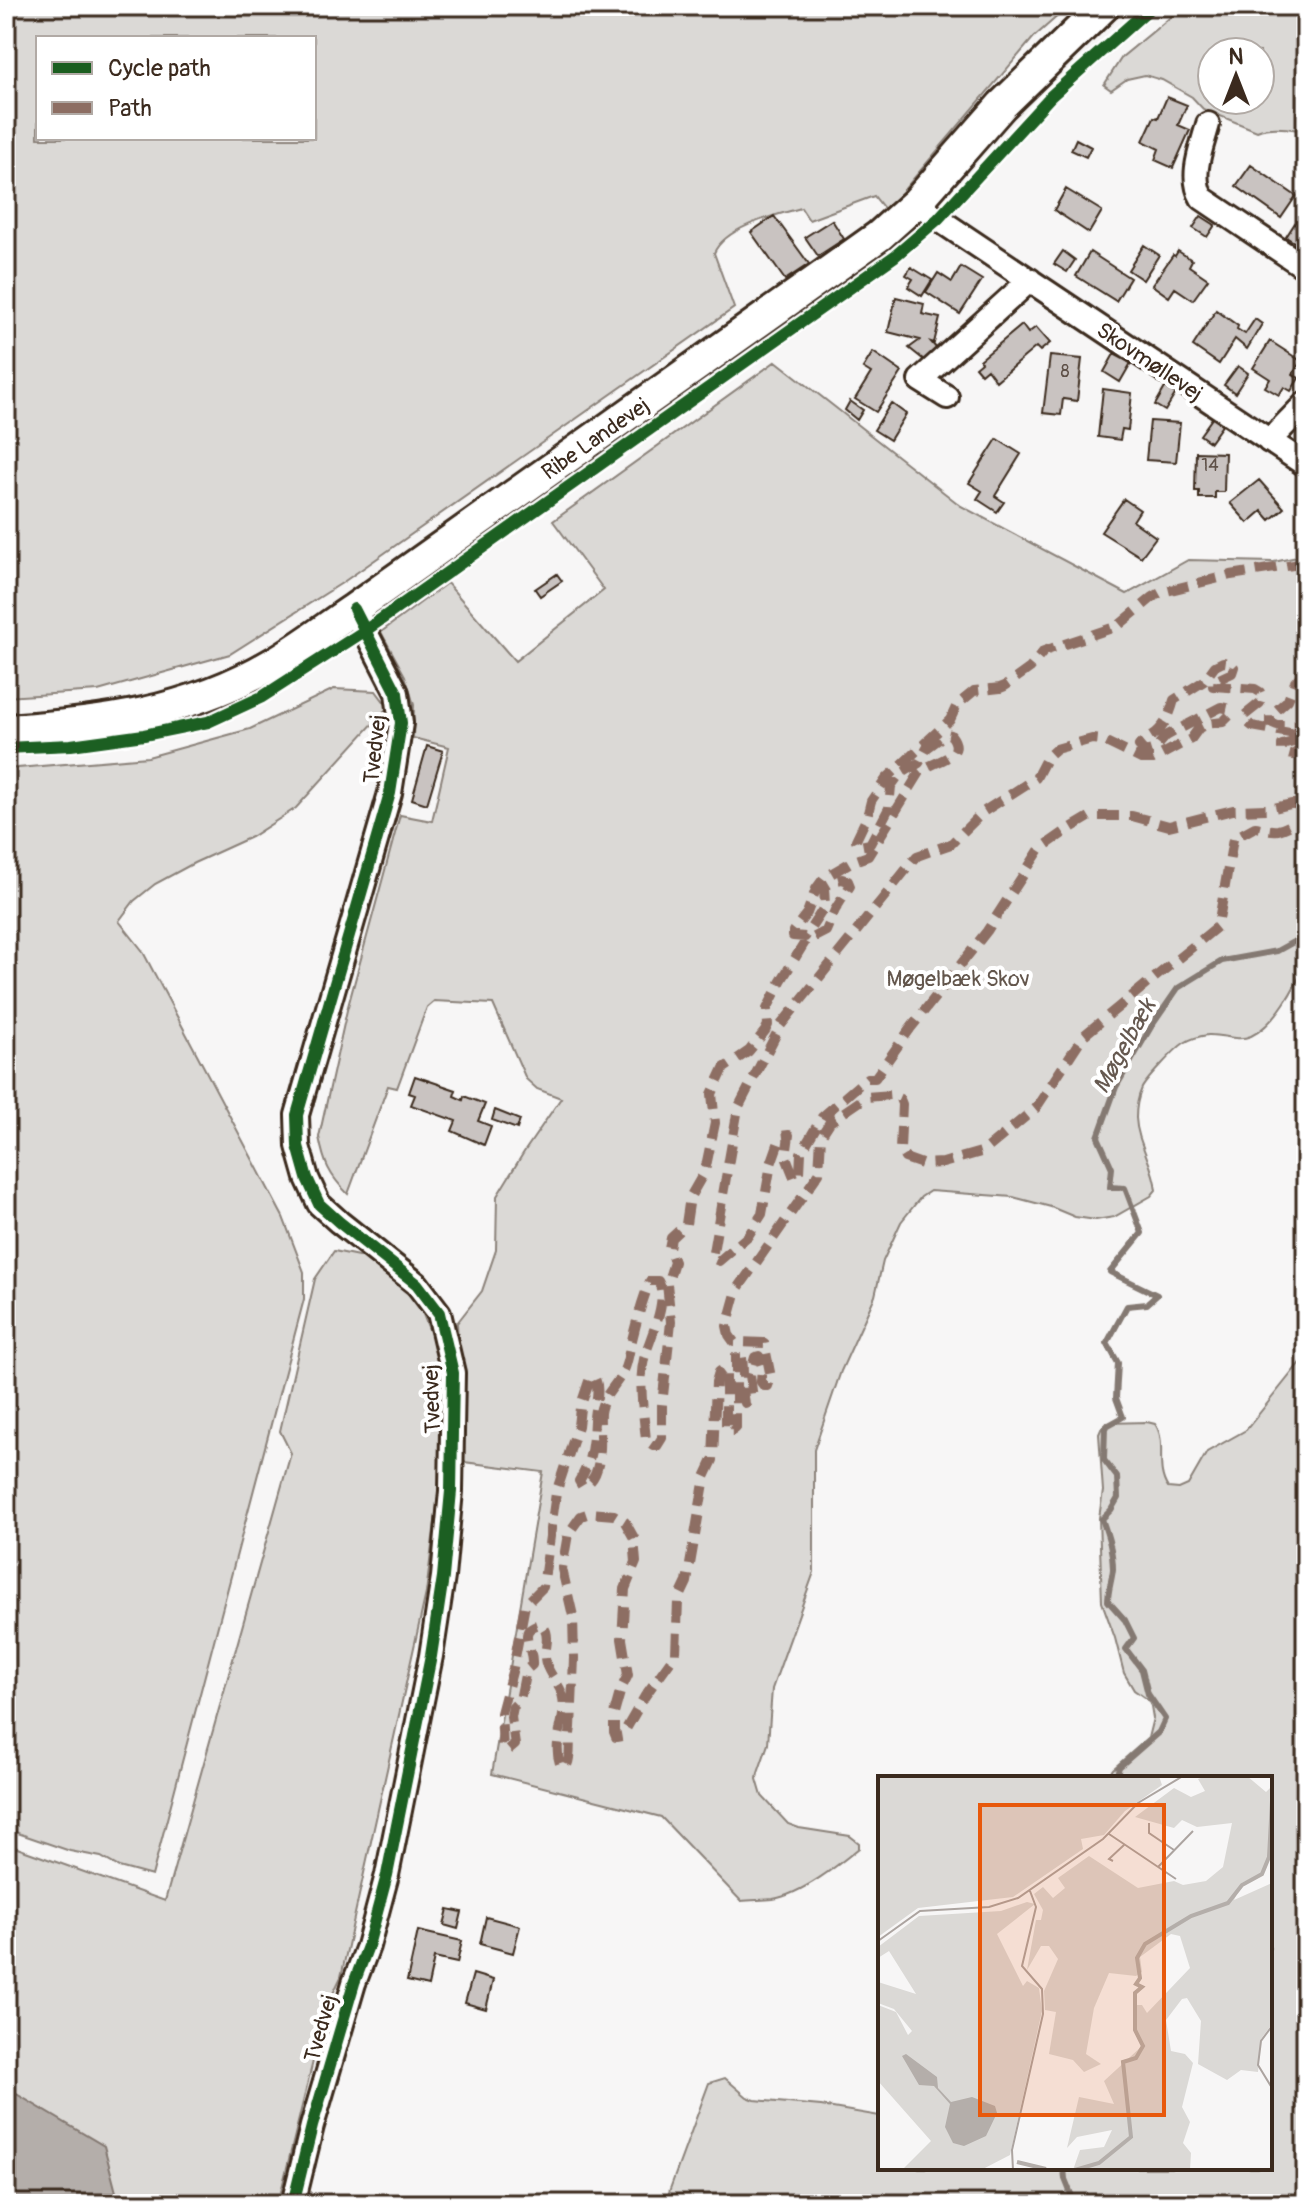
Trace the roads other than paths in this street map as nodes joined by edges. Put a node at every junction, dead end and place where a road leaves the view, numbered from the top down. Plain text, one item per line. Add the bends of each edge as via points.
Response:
1 (1104, 6) edge
2 (1208, 124) dead end
3 (917, 202) junction
4 (1306, 268) edge
5 (1030, 280) junction
6 (947, 397) dead end
7 (1306, 403) edge
8 (1269, 441) junction
9 (1306, 465) edge
10 (354, 609) junction
11 (6, 730) edge
12 (293, 2204) edge

1 - 3 main road, Ribe Landevej via 1002,105
2 - 4 street via 1196,175 1202,198
3 - 5 street, Skovmøllevej
3 - 10 main road, Ribe Landevej via 879,236
5 - 6 street via 920,380
5 - 8 street, Skovmøllevej
7 - 8 street
8 - 9 street, Skovmøllevej
10 - 11 main road, Ribe Landevej via 271,665 206,695 137,716
10 - 12 street, Tvedvej via 397,693 401,723 390,793 297,1115 298,1146 319,1204 417,1284 439,1313 453,1373 451,1491 431,1656 387,1875

